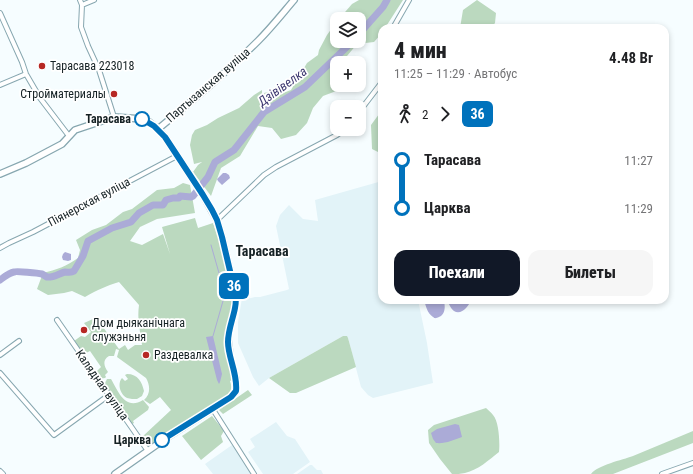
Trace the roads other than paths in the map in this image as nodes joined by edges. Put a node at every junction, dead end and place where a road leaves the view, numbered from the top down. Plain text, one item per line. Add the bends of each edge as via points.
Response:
1 (80, 0) edge
2 (94, 0) edge
3 (294, 0) edge
4 (409, 0) edge
5 (82, 5) junction
6 (0, 13) edge
7 (395, 24) edge
8 (26, 74) junction
9 (0, 85) edge
10 (378, 87) edge
11 (366, 103) edge
12 (114, 117) junction
13 (158, 128) junction
14 (69, 136) junction
15 (337, 136) edge
16 (177, 156) junction
17 (0, 174) edge
18 (217, 220) junction
19 (0, 248) edge
20 (57, 320) dead end
21 (19, 341) dead end
22 (0, 355) edge
23 (0, 373) edge
24 (109, 396) junction
25 (212, 408) junction
26 (148, 451) junction
27 (693, 463) edge
28 (0, 471) edge
29 (3, 474) edge
30 (115, 474) edge
31 (254, 474) edge
32 (662, 474) edge

1 - 5 street
2 - 5 street
3 - 13 street, Партызанская вуліца via 267,32 232,66
4 - 7 street
5 - 12 street via 81,27 99,70
6 - 8 street
8 - 9 street
8 - 14 street via 40,98
10 - 11 street
12 - 13 street, Партызанская вуліца via 142,119
12 - 14 street, Партызанская вуліца via 75,130
13 - 16 street
14 - 17 street, Партызанская вуліца via 62,144 26,164
15 - 18 street via 264,175
16 - 18 street
16 - 19 street, Піянерская вуліца
18 - 25 street via 235,292 235,307 228,339 237,386 231,397
20 - 24 street, Калядная вуліца
21 - 22 street
23 - 24 street via 54,435
24 - 26 street, Калядная вуліца
25 - 26 street
25 - 31 street
26 - 30 street
27 - 32 street
28 - 29 street

